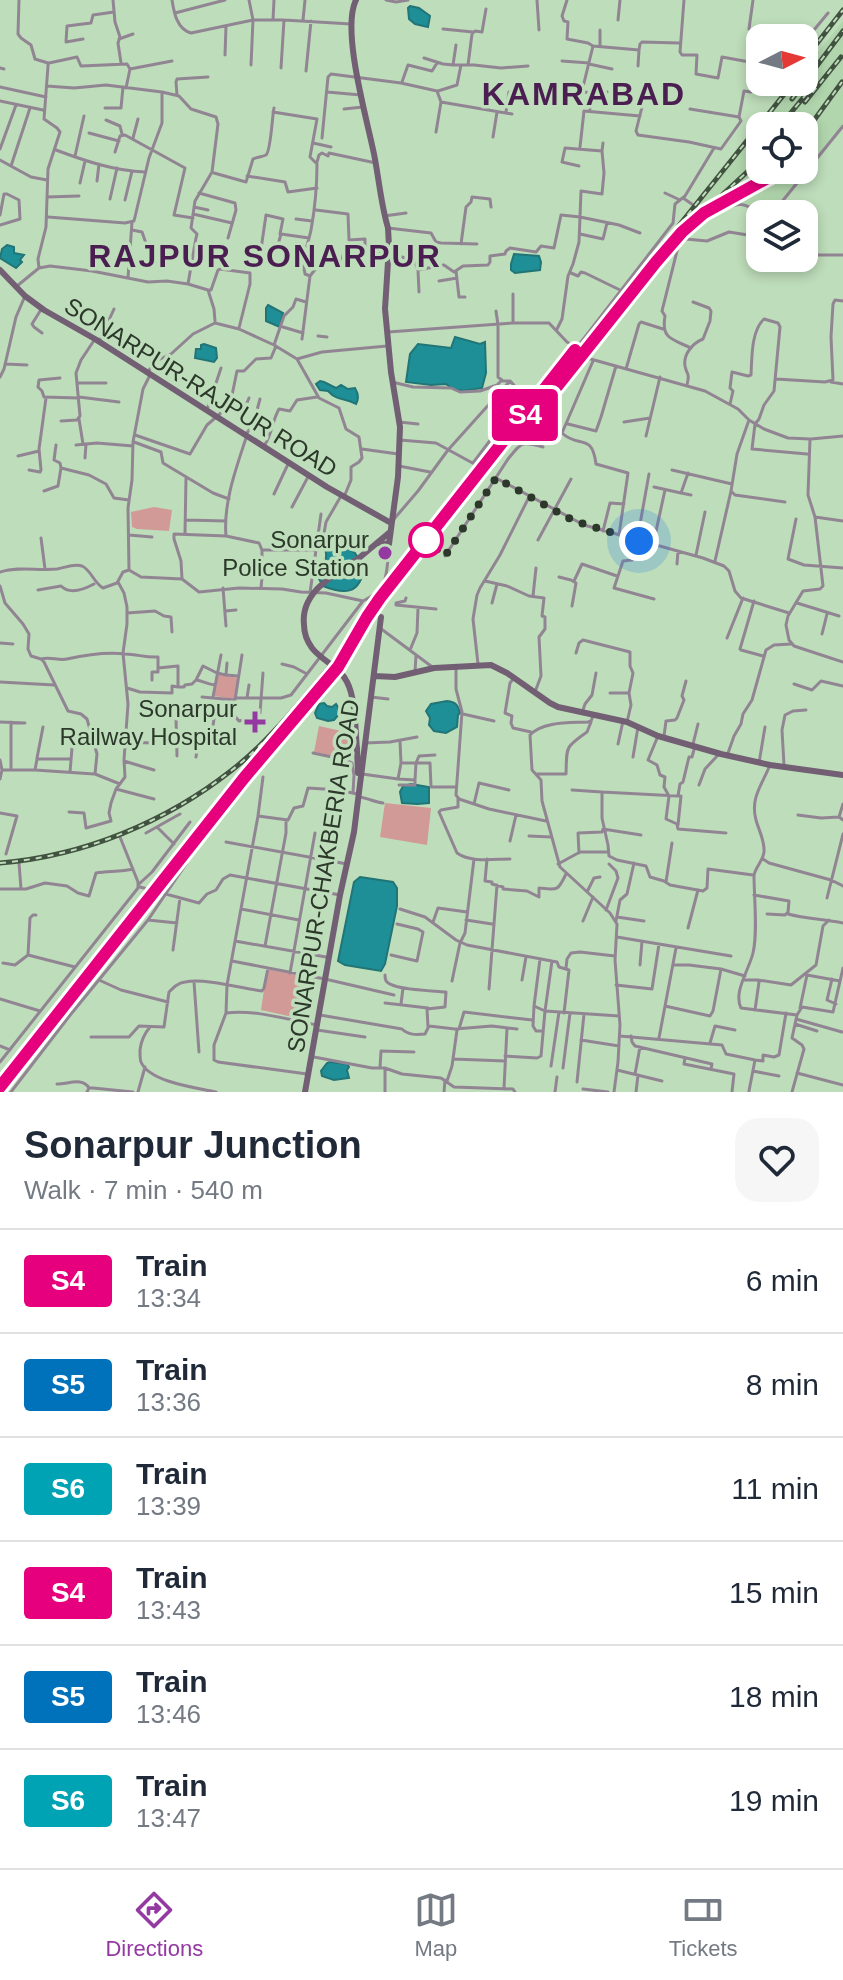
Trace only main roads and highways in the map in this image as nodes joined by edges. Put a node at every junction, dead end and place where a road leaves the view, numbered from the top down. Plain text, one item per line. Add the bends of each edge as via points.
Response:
1 (356, 0) edge
2 (0, 270) edge
3 (391, 523) junction
4 (390, 532) junction
5 (377, 543) junction
6 (381, 617) dead end
7 (374, 676) junction
8 (843, 775) edge
9 (356, 795) junction
10 (305, 1092) edge

1 - 3 main road via 351,24 358,77 388,228 385,309 400,440
2 - 3 main road, SONARPUR-RAJPUR ROAD via 42,308
3 - 4 main road
4 - 5 main road
4 - 5 main road via 389,544
5 - 9 main road, bridge via 314,591 303,621 312,647 349,686
6 - 7 main road, SONARPUR-CHAKBERIA ROAD
7 - 8 main road via 491,665 554,706 592,718 625,722 727,756
7 - 9 main road, SONARPUR-CHAKBERIA ROAD
9 - 10 main road, SONARPUR-CHAKBERIA ROAD

